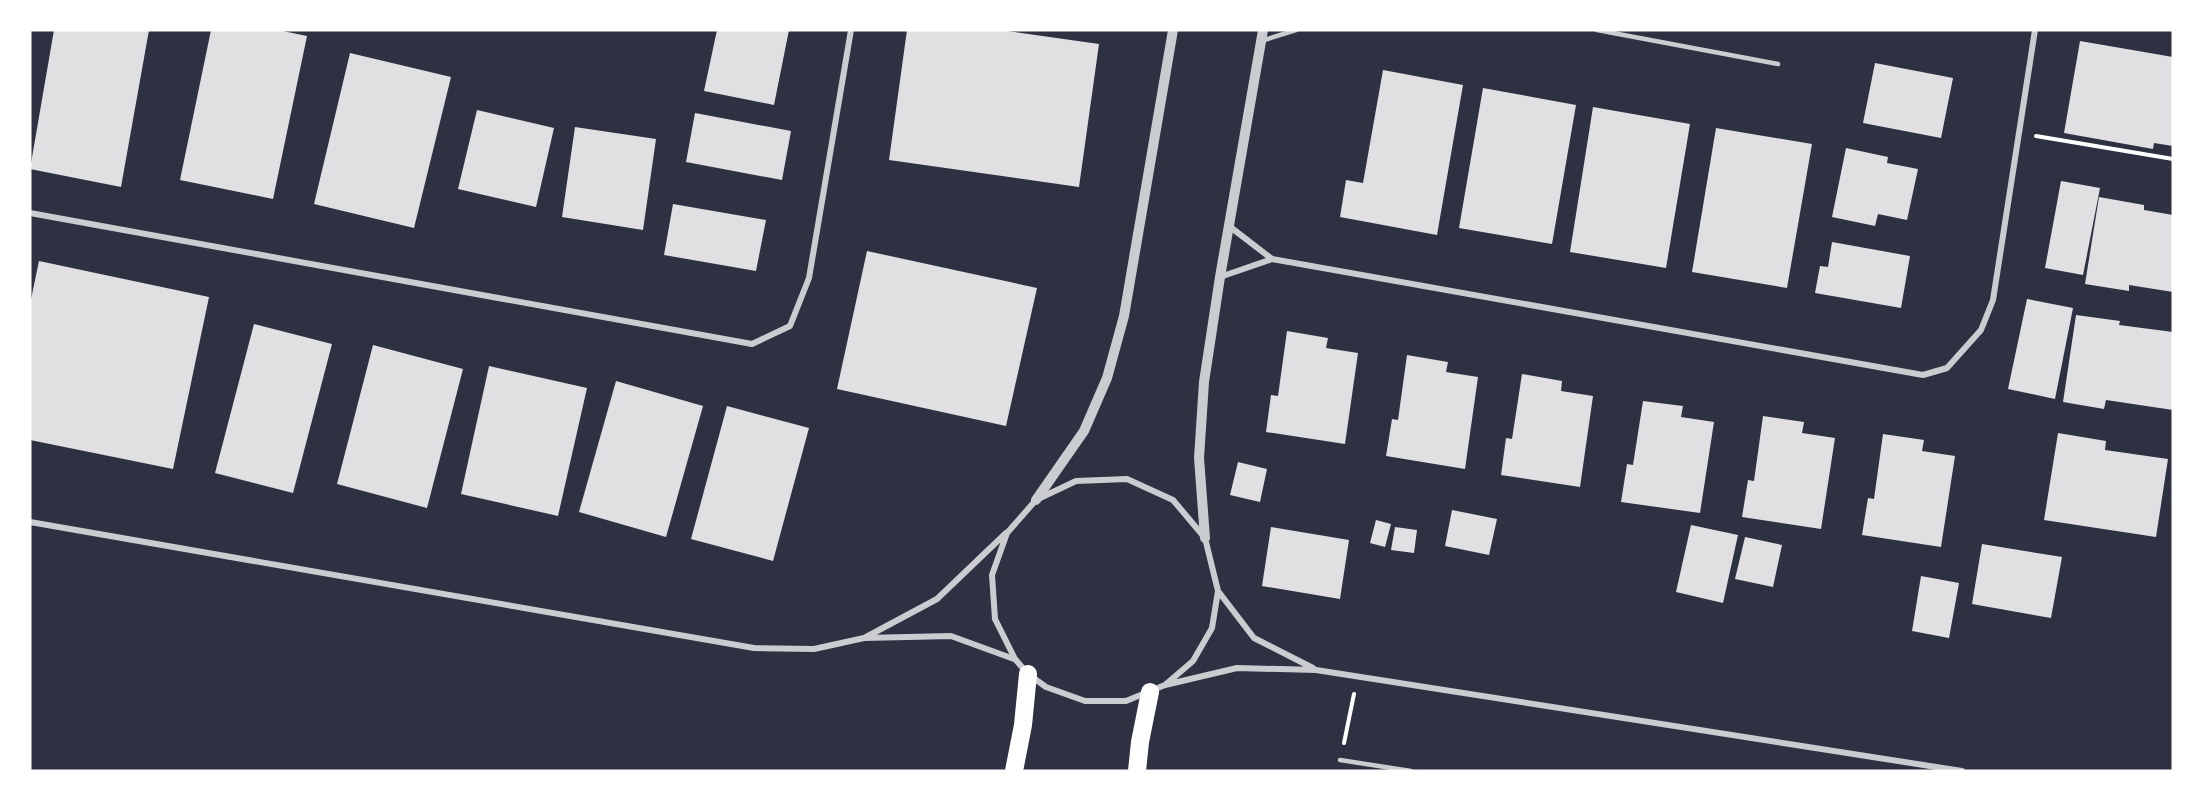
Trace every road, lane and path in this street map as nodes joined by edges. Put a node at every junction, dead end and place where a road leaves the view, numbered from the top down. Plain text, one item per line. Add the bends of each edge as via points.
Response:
1 (851, 30) edge
2 (1173, 30) edge
3 (1296, 30) edge
4 (1597, 30) edge
5 (2035, 30) edge
6 (1262, 36) edge
7 (1778, 64) dead end
8 (2020, 133) junction
9 (2173, 159) edge
10 (30, 213) edge
11 (1229, 225) junction
12 (1272, 259) junction
13 (1220, 277) junction
14 (1036, 500) junction
15 (30, 522) edge
16 (1006, 533) junction
17 (1205, 538) junction
18 (1218, 591) junction
19 (864, 638) junction
20 (1015, 659) junction
21 (1316, 670) junction
22 (1029, 674) junction
23 (1358, 676) junction
24 (1157, 689) junction
25 (1340, 760) joint
26 (1014, 771) edge
27 (1137, 771) edge
28 (1411, 771) edge
29 (1962, 771) edge

1 - 10 street via 809,278 790,326 752,344
2 - 14 street via 1124,316 1107,378 1084,431
3 - 6 lane
4 - 7 lane
5 - 8 street
6 - 11 street
8 - 9 path
8 - 12 street via 1994,300 1981,330 1947,368 1923,375
11 - 12 street
11 - 13 street
12 - 13 street
13 - 17 street via 1204,382 1199,458
14 - 16 street
14 - 17 street via 1077,481 1127,479 1173,500
15 - 19 street via 754,648 814,649
16 - 19 street via 937,599
16 - 20 street via 992,575 995,619
17 - 18 street
18 - 21 street via 1254,638
18 - 24 street via 1212,628 1193,661
19 - 20 street via 951,636
20 - 22 street
21 - 23 street
21 - 24 street via 1237,668
22 - 24 street via 1046,687 1085,701 1126,701
22 - 26 highway
23 - 25 path
23 - 29 street
24 - 27 highway via 1140,742
25 - 28 lane

